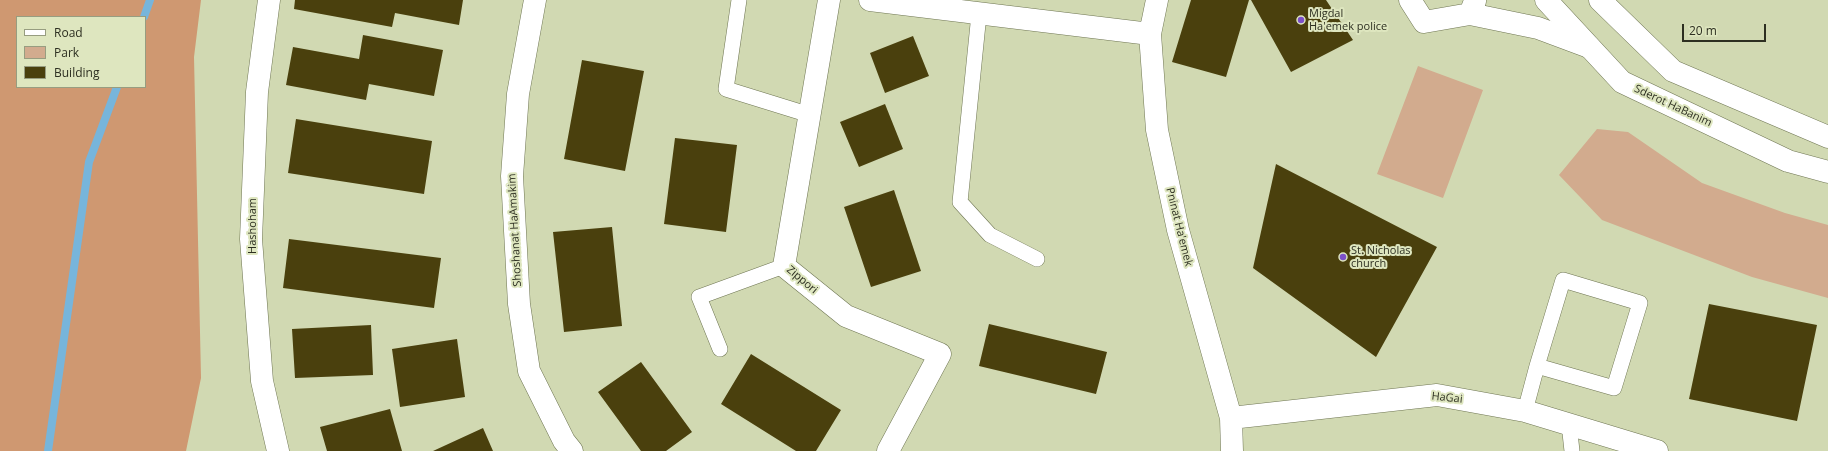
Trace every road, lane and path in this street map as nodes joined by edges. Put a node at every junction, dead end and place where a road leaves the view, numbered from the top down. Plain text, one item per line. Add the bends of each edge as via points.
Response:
1 (269, 0) edge
2 (535, 0) edge
3 (740, 0) edge
4 (829, 0) edge
5 (870, 0) edge
6 (1157, 0) edge
7 (1410, 0) edge
8 (1546, 0) edge
9 (1600, 0) edge
10 (1473, 7) edge
11 (979, 14) junction
12 (1150, 34) junction
13 (1589, 47) junction
14 (810, 115) junction
15 (1828, 137) edge
16 (1828, 172) edge
17 (1037, 259) dead end
18 (784, 266) junction
19 (720, 350) dead end
20 (1537, 366) junction
21 (1525, 410) junction
22 (1231, 418) junction
23 (1569, 424) junction
24 (278, 451) edge
25 (572, 451) edge
26 (888, 451) edge
27 (1232, 451) edge
28 (1572, 451) edge
29 (1657, 451) edge

1 - 24 street, Hashoham via 257,92 251,239 262,381
2 - 25 street, Shoshanat HaAmakim via 518,94 512,176 519,304 528,371 564,441
3 - 14 lane via 726,89
4 - 14 street, Zippori
5 - 11 street
6 - 12 street, Pninat Ha'emek
7 - 10 street via 1424,22
8 - 13 street, Sderot HaBanim
9 - 15 street via 1673,71
10 - 13 street
11 - 12 street
11 - 17 lane via 960,202 990,235
12 - 22 street, Pninat Ha'emek via 1156,130 1178,230
13 - 16 street, Sderot HaBanim via 1622,82 1788,161
14 - 18 street, Zippori
18 - 19 lane via 700,297
18 - 26 street, Zippori via 846,316 940,354
20 - 20 lane via 1562,280 1640,303 1614,388
20 - 21 lane
21 - 22 street, HaGai via 1437,395
21 - 23 street, HaGai
22 - 27 street, Pninat Ha'emek
23 - 28 lane
23 - 29 street, HaGai

